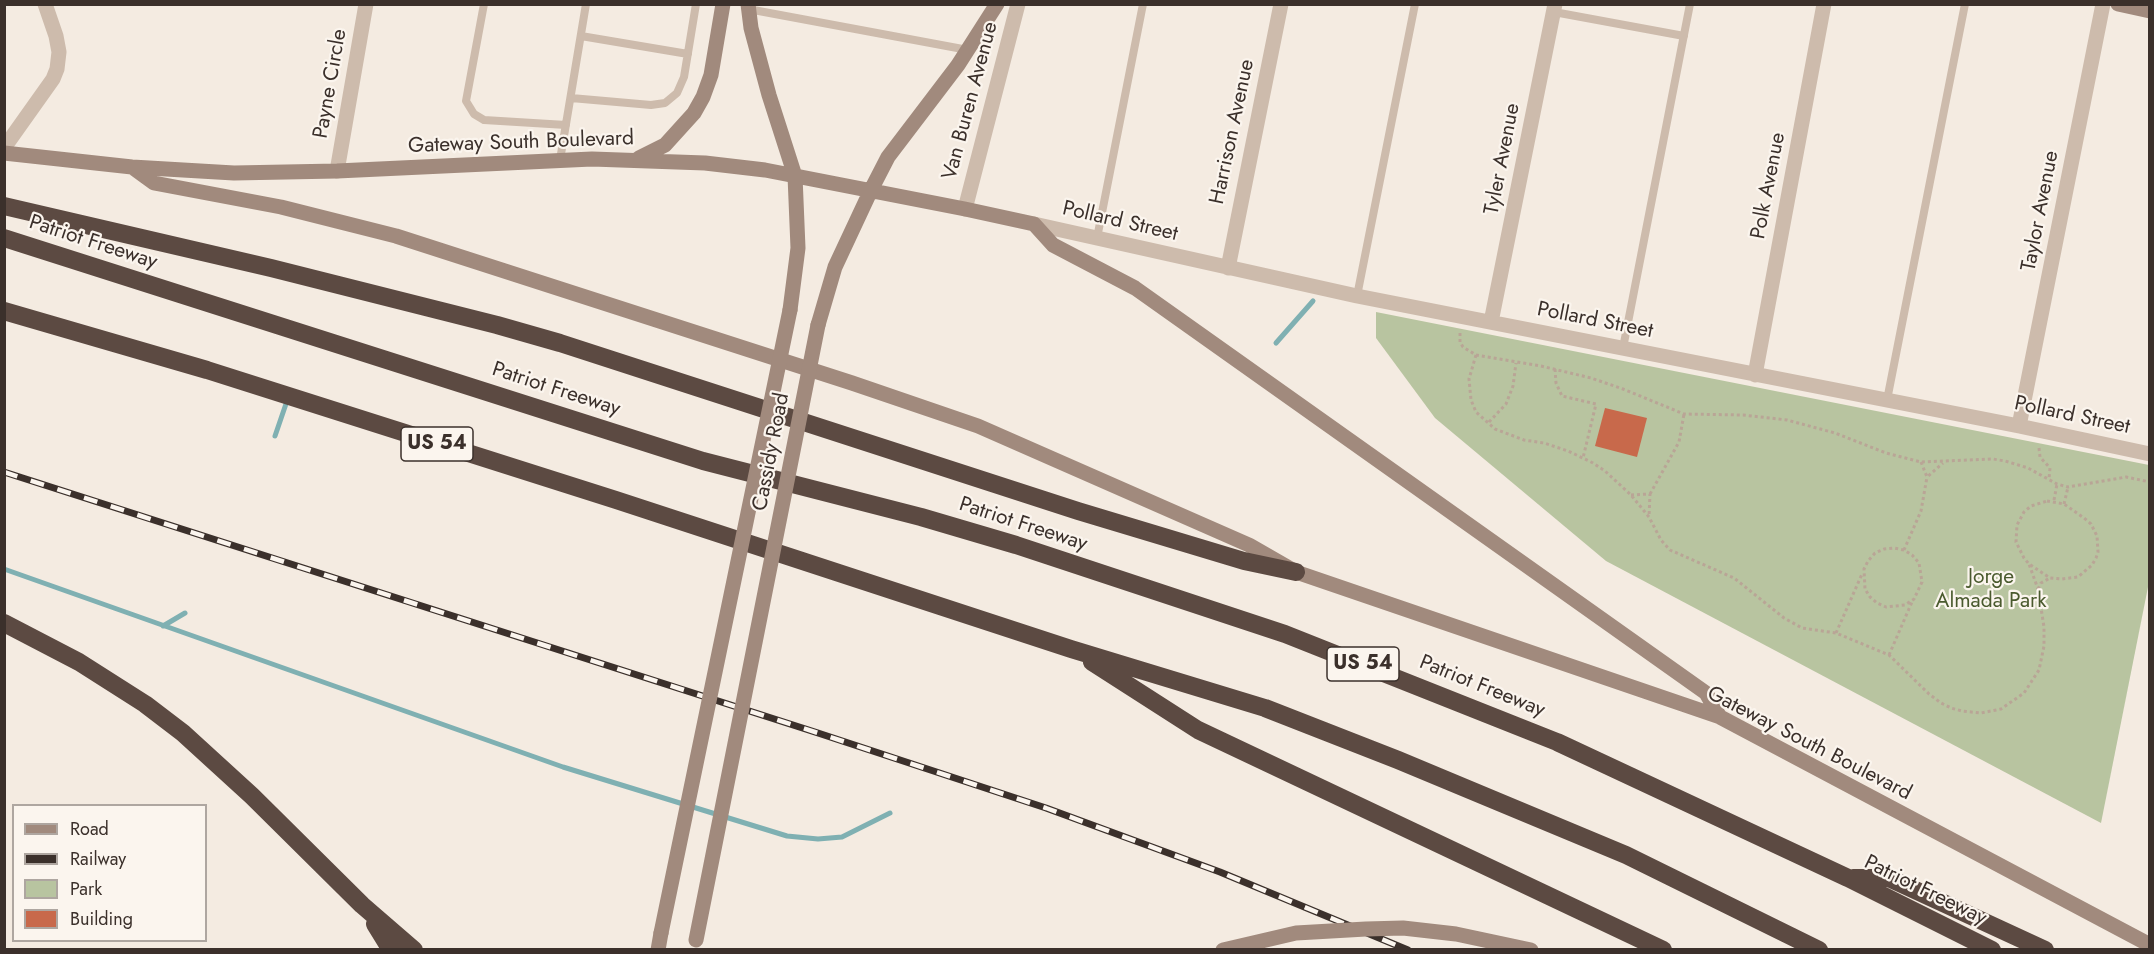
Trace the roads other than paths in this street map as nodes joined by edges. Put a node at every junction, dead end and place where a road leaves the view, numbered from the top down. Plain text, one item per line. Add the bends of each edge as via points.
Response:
1 (45, 4) edge
2 (366, 4) edge
3 (484, 4) edge
4 (586, 4) edge
5 (696, 4) edge
6 (723, 4) edge
7 (997, 4) edge
8 (1018, 4) edge
9 (1143, 4) edge
10 (1281, 4) edge
11 (1415, 4) edge
12 (1690, 4) edge
13 (1824, 4) edge
14 (1965, 4) edge
15 (2103, 4) edge
16 (2118, 4) edge
17 (748, 7) edge
18 (1555, 8) edge
19 (2150, 11) edge
20 (581, 36) junction
21 (1684, 36) junction
22 (968, 50) junction
23 (688, 54) junction
24 (571, 98) junction
25 (566, 124) junction
26 (4, 148) edge
27 (4, 153) edge
28 (560, 160) junction
29 (633, 160) junction
30 (132, 166) junction
31 (337, 171) junction
32 (795, 176) junction
33 (871, 190) junction
34 (4, 206) edge
35 (965, 208) junction
36 (1034, 224) junction
37 (4, 238) edge
38 (1097, 238) junction
39 (1228, 268) junction
40 (1357, 296) junction
41 (4, 311) edge
42 (1491, 322) junction
43 (1623, 348) junction
44 (1755, 375) junction
45 (1887, 400) junction
46 (2019, 426) junction
47 (2150, 454) edge
48 (1296, 572) junction
49 (4, 623) edge
50 (1071, 649) junction
51 (1720, 717) junction
52 (1848, 878) junction
53 (362, 905) junction
54 (695, 945) edge
55 (2150, 945) edge
56 (391, 950) edge
57 (414, 950) edge
58 (658, 950) edge
59 (1223, 950) edge
60 (1531, 950) edge
61 (1663, 950) edge
62 (1819, 950) edge
63 (1992, 950) edge
64 (2045, 950) edge

1 - 26 street via 58,44 57,69
2 - 31 street, Payne Circle
3 - 25 lane via 466,101 474,114 484,120
4 - 20 lane
5 - 23 lane
6 - 29 main road via 711,75 694,113 665,145
7 - 22 main road, Cassidy Road
8 - 35 street, Van Buren Avenue
9 - 38 lane
10 - 39 street, Harrison Avenue
11 - 40 lane
12 - 21 lane
13 - 44 street, Polk Avenue
14 - 45 lane
15 - 46 street, Taylor Avenue
16 - 19 main road
17 - 22 lane
17 - 32 main road, Cassidy Road via 769,94
18 - 21 lane
18 - 42 street, Tyler Avenue
20 - 23 lane
20 - 24 lane
21 - 43 lane
22 - 33 main road, Cassidy Road via 888,157
23 - 24 lane via 677,93 665,103
24 - 25 lane
25 - 28 lane
27 - 30 main road, Gateway South Boulevard
28 - 29 main road, Gateway South Boulevard
28 - 31 main road, Gateway South Boulevard
29 - 32 main road, Gateway South Boulevard via 705,163
30 - 31 main road, Gateway South Boulevard via 234,173
30 - 48 main road, Gateway South Boulevard via 154,183 281,207 396,236 911,402 978,426 1249,545
32 - 33 main road, Gateway South Boulevard
32 - 58 main road, Cassidy Road, bridge via 798,248 790,310
33 - 35 main road, Gateway South Boulevard
33 - 54 main road, Cassidy Road, bridge via 835,267 818,325
34 - 48 highway via 272,268 518,331 1078,511 1244,561
35 - 36 main road, Gateway South Boulevard
36 - 38 street, Pollard Street
36 - 51 main road via 1053,245 1135,288 1706,693
37 - 52 highway, Patriot Freeway / US 54 via 703,461 963,529 1285,634 1557,742
38 - 39 street, Pollard Street
39 - 40 street, Pollard Street
40 - 42 street, Pollard Street
41 - 50 highway, US 54 via 582,489
42 - 43 street, Pollard Street
43 - 44 street, Pollard Street
44 - 45 street, Pollard Street
45 - 46 street, Pollard Street
46 - 47 street, Pollard Street
48 - 51 main road, Gateway South Boulevard
49 - 53 highway via 80,662 152,710 252,796
50 - 61 highway via 1198,730
50 - 62 highway, US 54 via 1265,708 1398,760 1626,855
51 - 55 main road, Gateway South Boulevard
52 - 63 highway, Patriot Freeway / US 54
52 - 64 highway via 1889,878
53 - 56 highway
53 - 57 highway
59 - 60 main road, bridge via 1296,933 1366,928 1430,930

